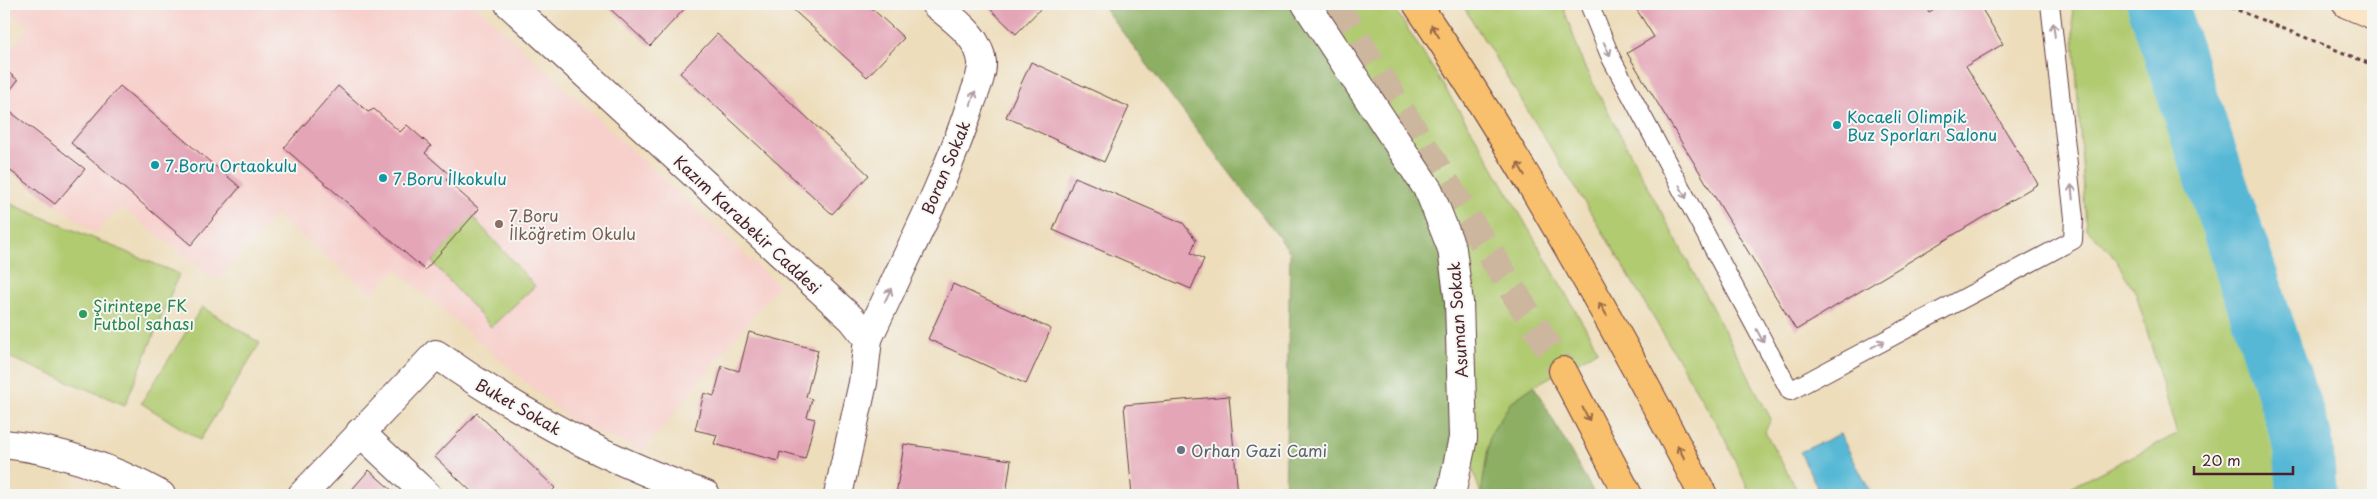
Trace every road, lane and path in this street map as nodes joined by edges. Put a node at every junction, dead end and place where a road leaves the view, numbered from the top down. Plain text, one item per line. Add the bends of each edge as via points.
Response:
1 (509, 4) edge
2 (935, 4) edge
3 (1306, 4) edge
4 (1417, 4) edge
5 (1589, 4) edge
6 (2050, 4) edge
7 (2223, 4) edge
8 (2347, 4) edge
9 (2373, 15) edge
10 (2373, 65) edge
11 (868, 339) junction
12 (1563, 371) tunnel mouth
13 (360, 432) junction
14 (1463, 438) junction
15 (4, 444) edge
16 (161, 495) edge
17 (302, 495) edge
18 (427, 495) edge
19 (706, 495) edge
20 (838, 495) edge
21 (1451, 495) edge
22 (1471, 495) edge
23 (1628, 495) edge
24 (1703, 495) edge

1 - 11 street, Kazım Karabekir Caddesi via 852,319
11 -> 2 street, Boran Sokak via 956,150 979,79 982,62 969,33
3 - 14 street, Asuman Sokak via 1429,191 1452,249 1459,302
24 -> 4 highway via 1568,248 1504,139
5 -> 6 lane via 1611,58 1790,391 2073,240 2074,218
7 - 10 path
8 - 9 main road
11 - 20 street via 863,383
12 -> 23 highway
13 - 17 street, Buket Sokak
13 - 18 street
13 - 19 street, Buket Sokak via 436,354 487,390 606,454 660,479
14 - 21 street, Asuman Sokak
14 - 22 street
15 - 16 street via 75,458 110,470

